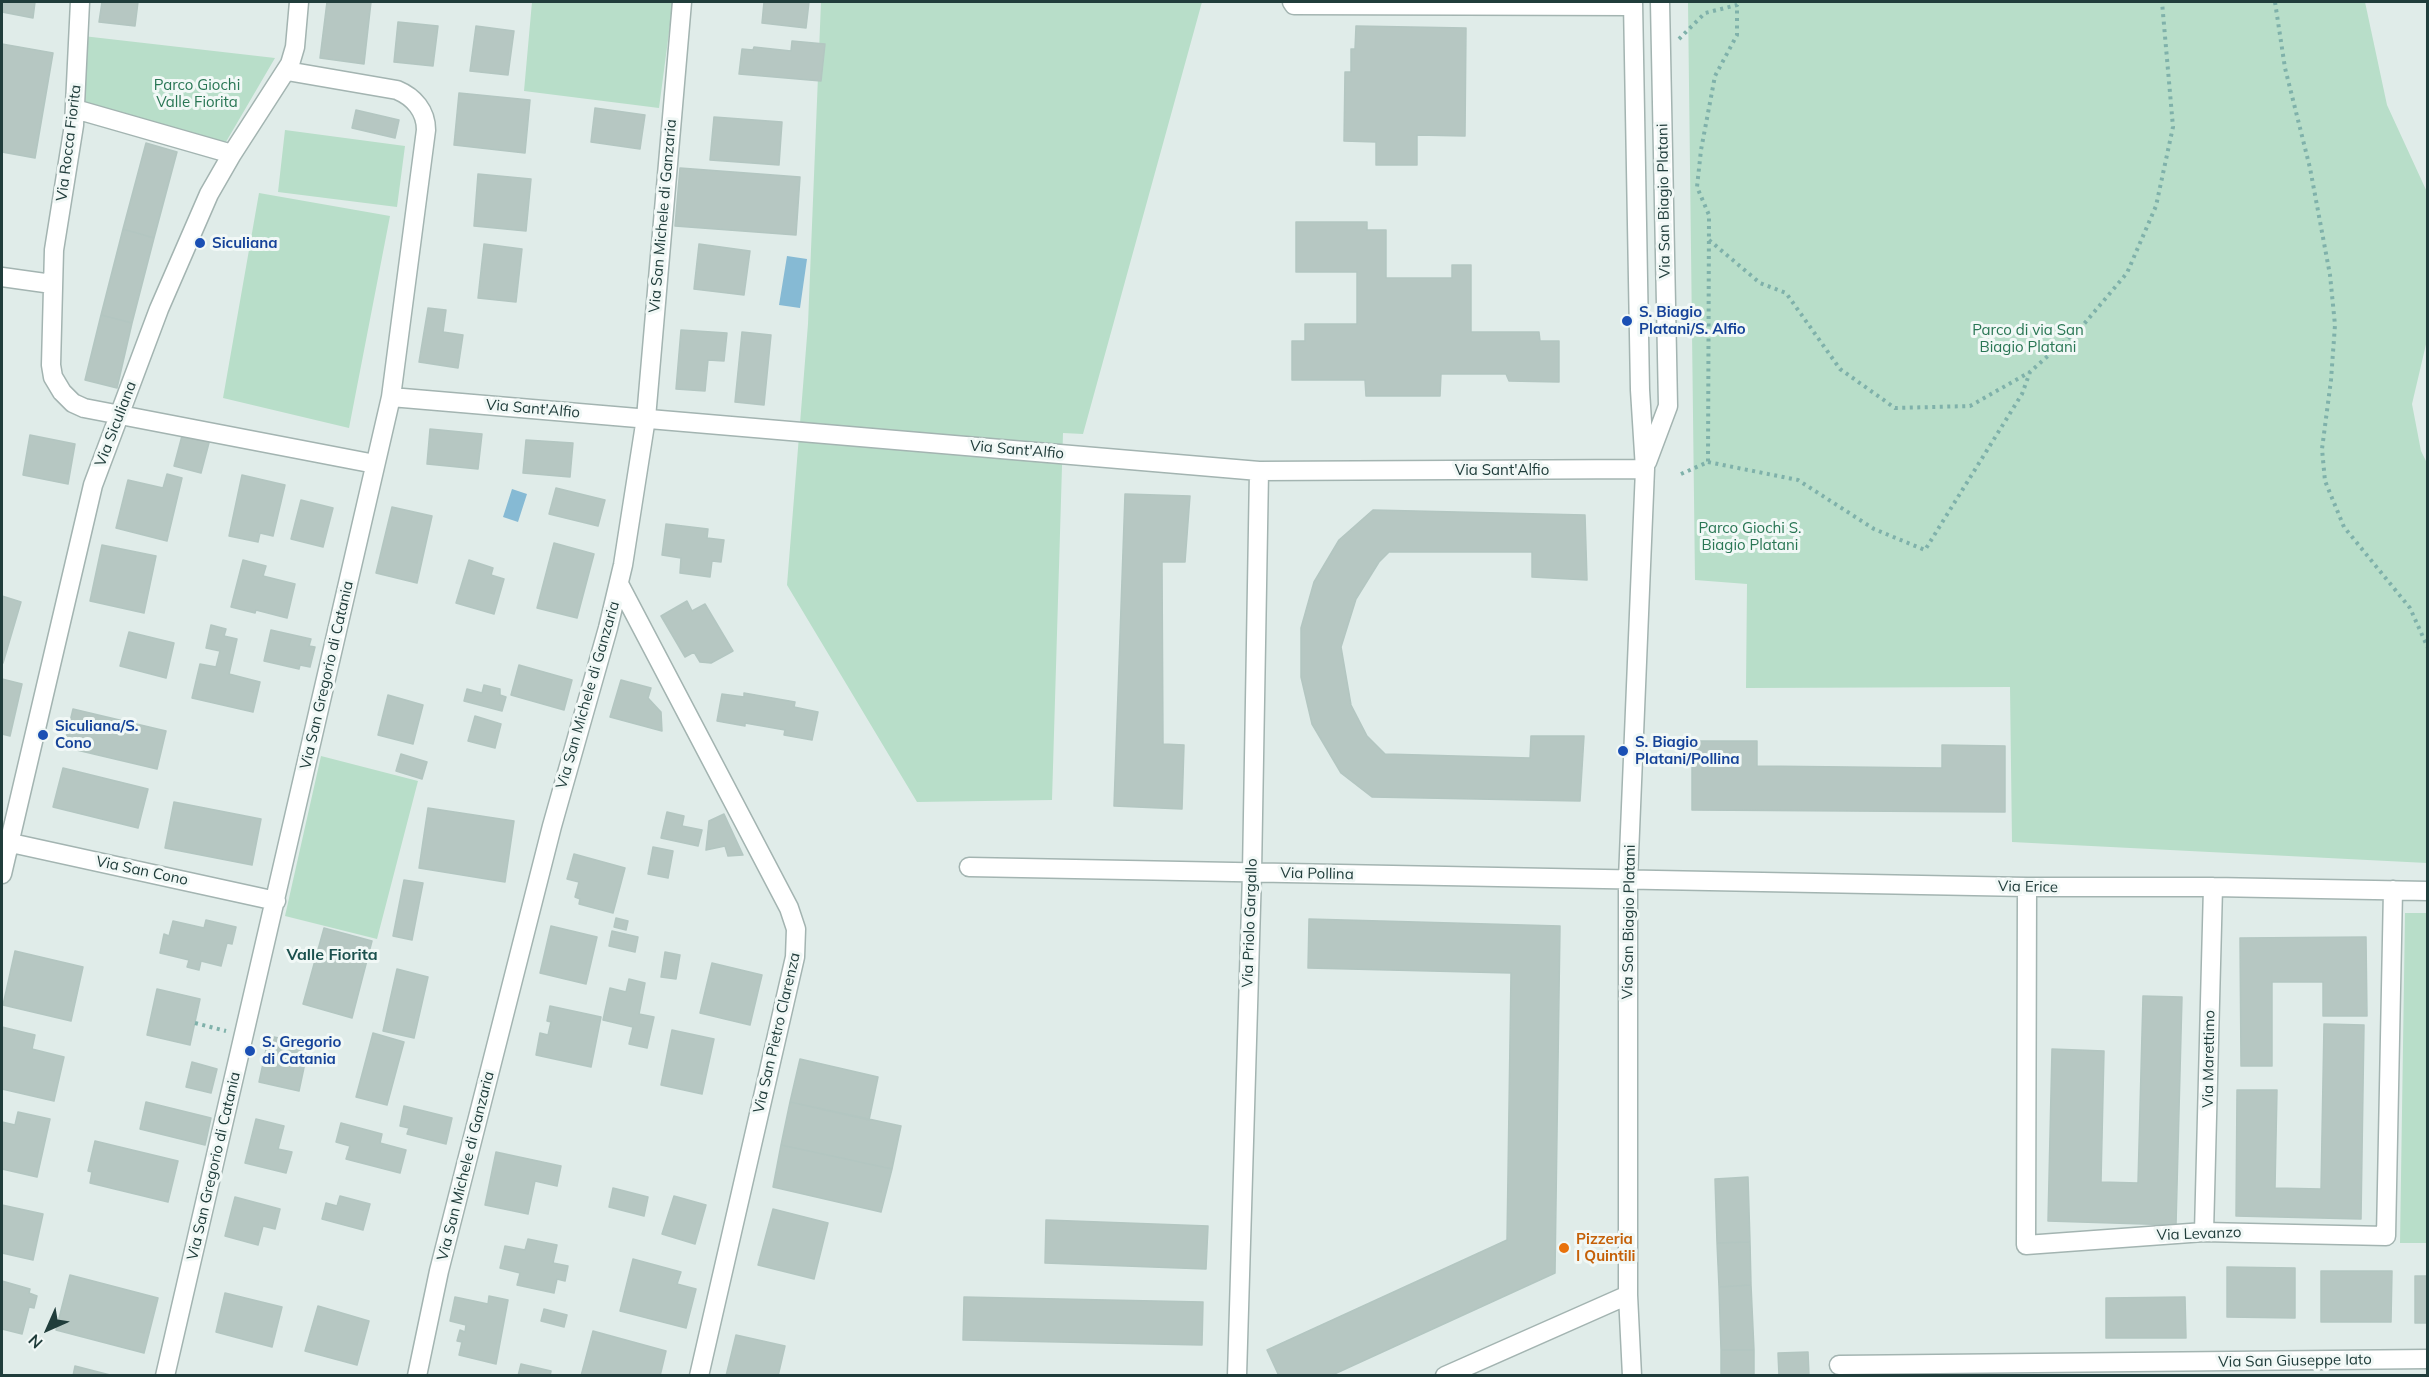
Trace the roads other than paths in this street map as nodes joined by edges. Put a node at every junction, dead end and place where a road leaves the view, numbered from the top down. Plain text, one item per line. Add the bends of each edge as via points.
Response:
1 (80, 2) edge
2 (299, 2) edge
3 (682, 2) edge
4 (1292, 2) edge
5 (1660, 2) edge
6 (1633, 4) edge
7 (286, 71) junction
8 (75, 109) junction
9 (232, 153) junction
10 (2, 277) edge
11 (52, 284) junction
12 (1668, 387) junction
13 (1640, 390) junction
14 (391, 397) junction
15 (119, 415) junction
16 (646, 418) junction
17 (375, 464) junction
18 (1645, 469) junction
19 (1259, 471) junction
20 (619, 584) junction
21 (5, 841) edge
22 (969, 867) dead end
23 (1251, 873) junction
24 (2, 874) edge
25 (1629, 879) junction
26 (2027, 887) junction
27 (2213, 887) junction
28 (2393, 890) junction
29 (2427, 891) edge
30 (276, 901) junction
31 (2204, 1232) junction
32 (1628, 1295) junction
33 (2427, 1359) edge
34 (1839, 1365) dead end
35 (165, 1376) edge
36 (417, 1376) edge
37 (699, 1376) edge
38 (1237, 1376) edge
39 (1445, 1376) edge
40 (1632, 1376) edge

1 - 8 street, Via Rocca Fiorita
2 - 7 street, Via Siculiana via 295,46
3 - 16 street, Via San Michele di Ganzaria
4 - 6 street
5 - 12 street, Via San Biagio Platani
6 - 13 street, Via San Biagio Platani
7 - 9 street, Via Siculiana
7 - 14 street, Via San Gregorio di Catania via 397,90 418,105 425,118
8 - 9 street
8 - 11 street, Via Rocca Fiorita
9 - 15 street, Via Siculiana via 209,194 159,309
10 - 11 street
11 - 15 street via 51,365 57,384 78,406
12 - 13 street
12 - 18 street, Via San Biagio Platani via 1668,406
13 - 18 street, Via San Biagio Platani
14 - 16 street, Via Sant'Alfio
14 - 17 street, Via San Gregorio di Catania
15 - 17 street
15 - 21 street, Via Siculiana via 93,485
16 - 19 street, Via Sant'Alfio
16 - 20 street, Via San Michele di Ganzaria
17 - 30 street, Via San Gregorio di Catania
18 - 19 street, Via Sant'Alfio
18 - 25 street, Via San Biagio Platani
19 - 23 street, Via Priolo Gargallo
20 - 36 street, Via San Michele di Ganzaria via 549,838 439,1271
20 - 37 street, Via San Pietro Clarenza via 789,908 797,934 793,968
21 - 24 street, Via Siculiana
21 - 30 street, Via San Cono
22 - 23 street, Via Pollina
23 - 25 street, Via Pollina
23 - 38 street, Via Priolo Gargallo
25 - 26 street, Via Erice
25 - 32 street, Via San Biagio Platani
26 - 27 street, Via Erice
26 - 31 street, Via Levanzo via 2026,1245
27 - 28 street, Via Erice
27 - 31 street, Via Marettimo
28 - 29 street, Via Erice
28 - 31 street, Via Levanzo via 2386,1236
30 - 35 street, Via San Gregorio di Catania
32 - 39 street
32 - 40 street, Via San Biagio Platani
33 - 34 street, Via San Giuseppe Iato

